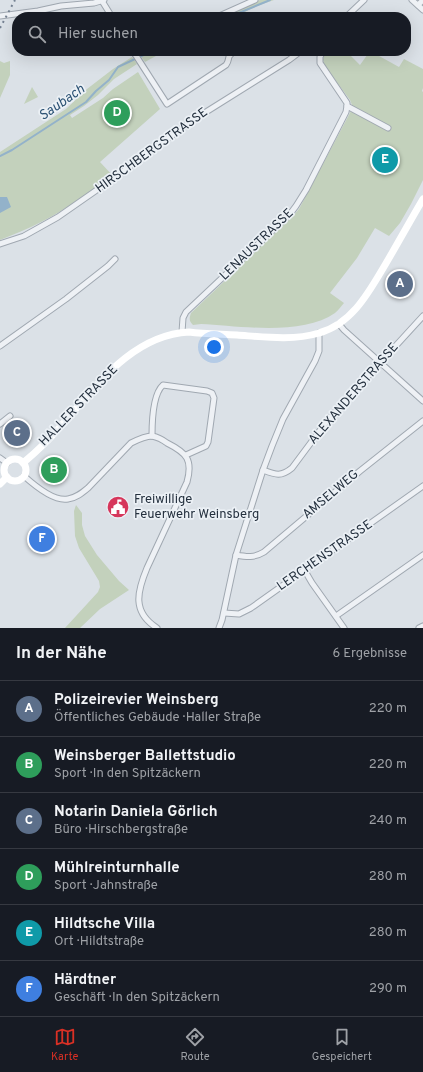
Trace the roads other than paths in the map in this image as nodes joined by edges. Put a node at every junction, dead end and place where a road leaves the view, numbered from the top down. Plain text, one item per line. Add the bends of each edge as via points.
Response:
1 (70, 0) edge
2 (103, 0) edge
3 (255, 0) edge
4 (364, 0) edge
5 (412, 0) edge
6 (423, 0) edge
7 (62, 3) edge
8 (75, 5) junction
9 (418, 5) junction
10 (423, 10) edge
11 (25, 12) edge
12 (109, 12) edge
13 (228, 12) edge
14 (351, 12) edge
15 (12, 14) edge
16 (0, 16) edge
17 (136, 56) edge
18 (229, 56) edge
19 (294, 56) edge
20 (320, 56) edge
21 (347, 106) junction
22 (388, 128) dead end
23 (423, 199) edge
24 (0, 244) edge
25 (115, 259) dead end
26 (423, 316) edge
27 (339, 324) junction
28 (182, 332) junction
29 (319, 334) junction
30 (0, 346) edge
31 (380, 363) junction
32 (423, 401) edge
33 (10, 416) dead end
34 (423, 422) edge
35 (0, 424) edge
36 (152, 436) junction
37 (186, 455) junction
38 (0, 458) edge
39 (7, 463) junction
40 (23, 463) junction
41 (263, 470) junction
42 (24, 476) junction
43 (7, 477) junction
44 (0, 484) edge
45 (423, 486) edge
46 (236, 555) junction
47 (423, 555) edge
48 (305, 571) junction
49 (224, 613) junction
50 (336, 616) junction
51 (423, 626) edge
52 (157, 628) edge
53 (219, 628) edge
54 (344, 628) edge
55 (419, 628) edge

1 - 8 street
2 - 8 street
2 - 12 street
3 - 13 street
4 - 14 street
5 - 9 street
6 - 9 street
7 - 8 street
7 - 11 street
9 - 10 street
15 - 16 street
17 - 18 street via 167,104 226,65
19 - 24 street, HIRSCHBERGSTRASSE via 190,122 58,217 24,236
20 - 21 street via 322,66
21 - 22 street
21 - 28 street, LENAUSTRASSE via 296,206 186,312
23 - 27 street, HALLER STRASSE via 365,298
25 - 30 street via 66,299
26 - 31 street, ALEXANDERSTRASSE
27 - 29 street, HALLER STRASSE
27 - 31 street
28 - 29 street, HALLER STRASSE via 291,337
28 - 40 street, HALLER STRASSE via 154,340 115,366 59,429
29 - 41 street via 319,351 315,361 283,419
31 - 32 street
31 - 41 street, ALEXANDERSTRASSE via 327,421 292,468 279,475
33 - 35 street
34 - 46 street, AMSELWEG via 264,552 251,557
36 - 37 street
36 - 37 street via 159,388 166,385 212,393 214,398 208,442 206,446
36 - 42 street via 131,443 88,488 69,499 63,500 49,494
37 - 52 street via 190,473 187,482 142,579 138,594 141,611
38 - 39 street
39 - 40 street via 15,459
39 - 43 street via 4,471
40 - 42 street
41 - 46 street
42 - 43 street via 15,480
43 - 44 street
45 - 48 street, LERCHENSTRASSE
46 - 49 street
47 - 50 street
48 - 49 street, LERCHENSTRASSE via 245,612
48 - 50 street
49 - 53 street
50 - 54 street
51 - 55 street

